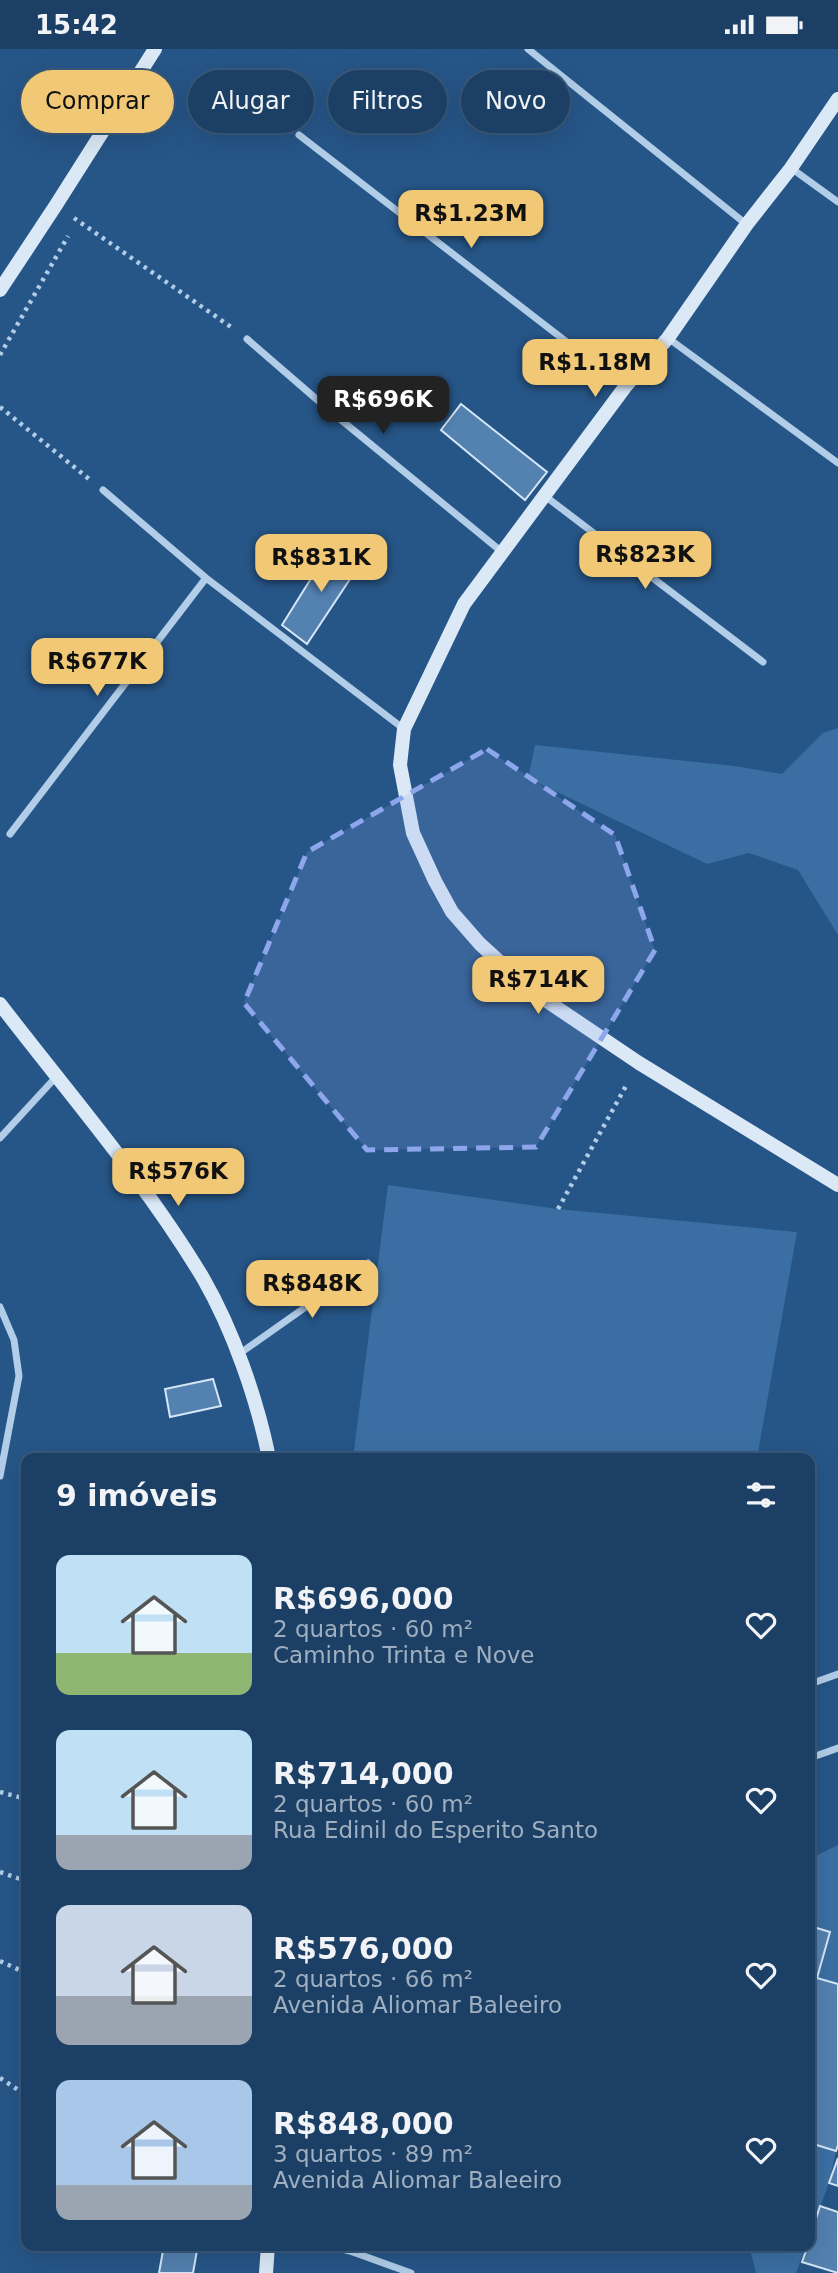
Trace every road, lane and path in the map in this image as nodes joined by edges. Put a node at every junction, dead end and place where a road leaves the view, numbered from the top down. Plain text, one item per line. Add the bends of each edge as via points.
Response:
1 (155, 49) edge
2 (528, 49) edge
3 (838, 99) edge
4 (299, 135) dead end
5 (791, 168) junction
6 (838, 202) edge
7 (56, 205) junction
8 (747, 224) junction
9 (0, 290) edge
10 (668, 338) junction
11 (247, 339) joint
12 (625, 387) junction
13 (0, 407) edge
14 (838, 463) edge
15 (103, 490) joint
16 (545, 496) junction
17 (502, 552) junction
18 (206, 578) junction
19 (763, 662) dead end
20 (404, 729) junction
21 (10, 834) dead end
22 (0, 1004) edge
23 (639, 1063) junction
24 (56, 1077) junction
25 (0, 1138) edge
26 (838, 1185) edge
27 (558, 1209) dead end
28 (368, 1263) dead end
29 (0, 1307) edge
30 (239, 1355) junction
31 (269, 1453) edge
32 (0, 1476) edge
33 (838, 1674) edge
34 (815, 1682) edge
35 (838, 1748) edge
36 (815, 1756) edge
37 (0, 1792) edge
38 (21, 1797) edge
39 (0, 1873) edge
40 (21, 1879) edge
41 (0, 1961) edge
42 (21, 1971) edge
43 (0, 2078) edge
44 (21, 2092) edge
45 (268, 2251) edge
46 (350, 2251) edge
47 (266, 2273) edge
48 (411, 2273) edge

1 - 7 street
2 - 8 street
3 - 5 street
4 - 12 street
5 - 6 street
5 - 8 street
7 - 9 street
7 - 11 path
8 - 10 street
10 - 12 street
10 - 14 street
11 - 17 street
12 - 16 street
13 - 15 path
15 - 18 street
16 - 17 street
16 - 19 street
17 - 20 street via 464,604
18 - 20 street
18 - 21 street
20 - 23 street via 400,765 413,833 452,912 532,991
22 - 24 street
23 - 26 street
23 - 27 path
24 - 25 street
24 - 30 street via 153,1201 204,1280
28 - 30 street
29 - 32 street via 14,1340 19,1376
30 - 31 street
33 - 34 street
35 - 36 street
37 - 38 path
39 - 40 path
41 - 42 path
43 - 44 path
45 - 47 street
46 - 48 street

